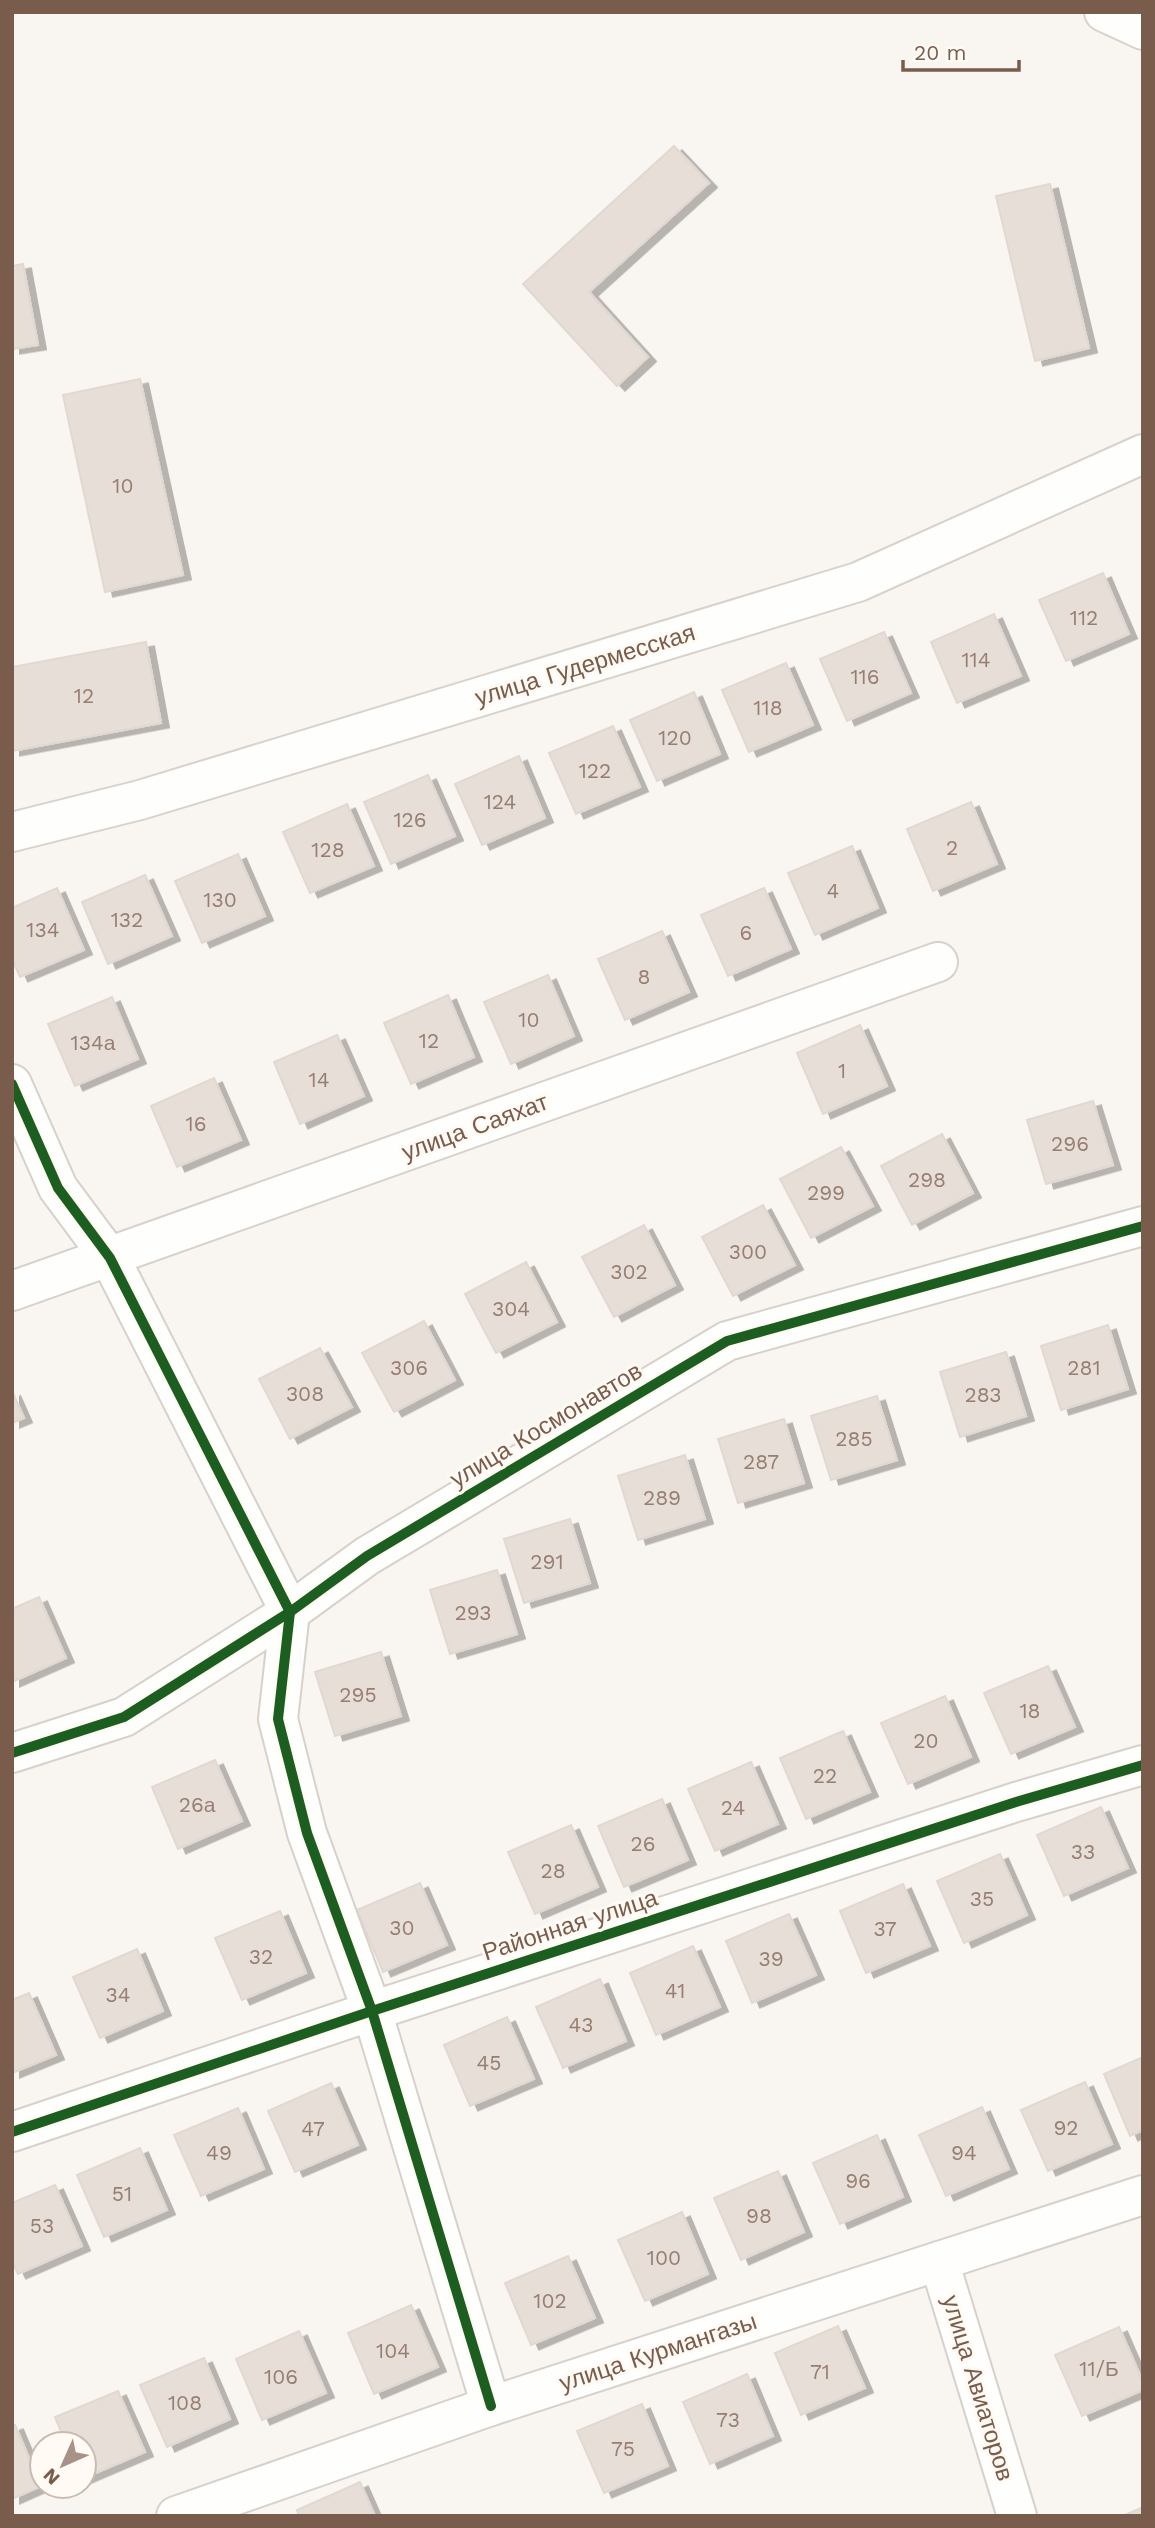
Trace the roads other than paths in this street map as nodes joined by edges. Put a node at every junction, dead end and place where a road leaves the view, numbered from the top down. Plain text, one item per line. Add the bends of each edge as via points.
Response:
1 (1104, 12) edge
2 (1143, 30) edge
3 (1143, 454) edge
4 (12, 832) edge
5 (938, 962) dead end
6 (12, 1084) edge
7 (1143, 1226) edge
8 (110, 1258) junction
9 (12, 1291) edge
10 (290, 1612) junction
11 (12, 1753) edge
12 (1143, 1765) edge
13 (372, 2011) junction
14 (12, 2132) edge
15 (1143, 2195) edge
16 (939, 2261) junction
17 (491, 2406) junction
18 (176, 2516) edge
19 (1017, 2516) edge

1 - 2 street
3 - 4 street, улица Гудермесская via 858,582 140,800
5 - 8 street, улица Саяхат
6 - 8 street via 58,1188
7 - 10 street, улица Космонавтов via 727,1341 367,1556
8 - 9 street, улица Саяхат
8 - 10 street
10 - 11 street, улица Космонавтов via 124,1717
10 - 13 street via 278,1719 307,1833
12 - 13 street, Районная улица
13 - 14 street, Районная улица
13 - 17 street
15 - 16 street, улица Курмангазы
16 - 17 street, улица Курмангазы
16 - 19 street, улица Авиаторов
17 - 18 street, улица Курмангазы

